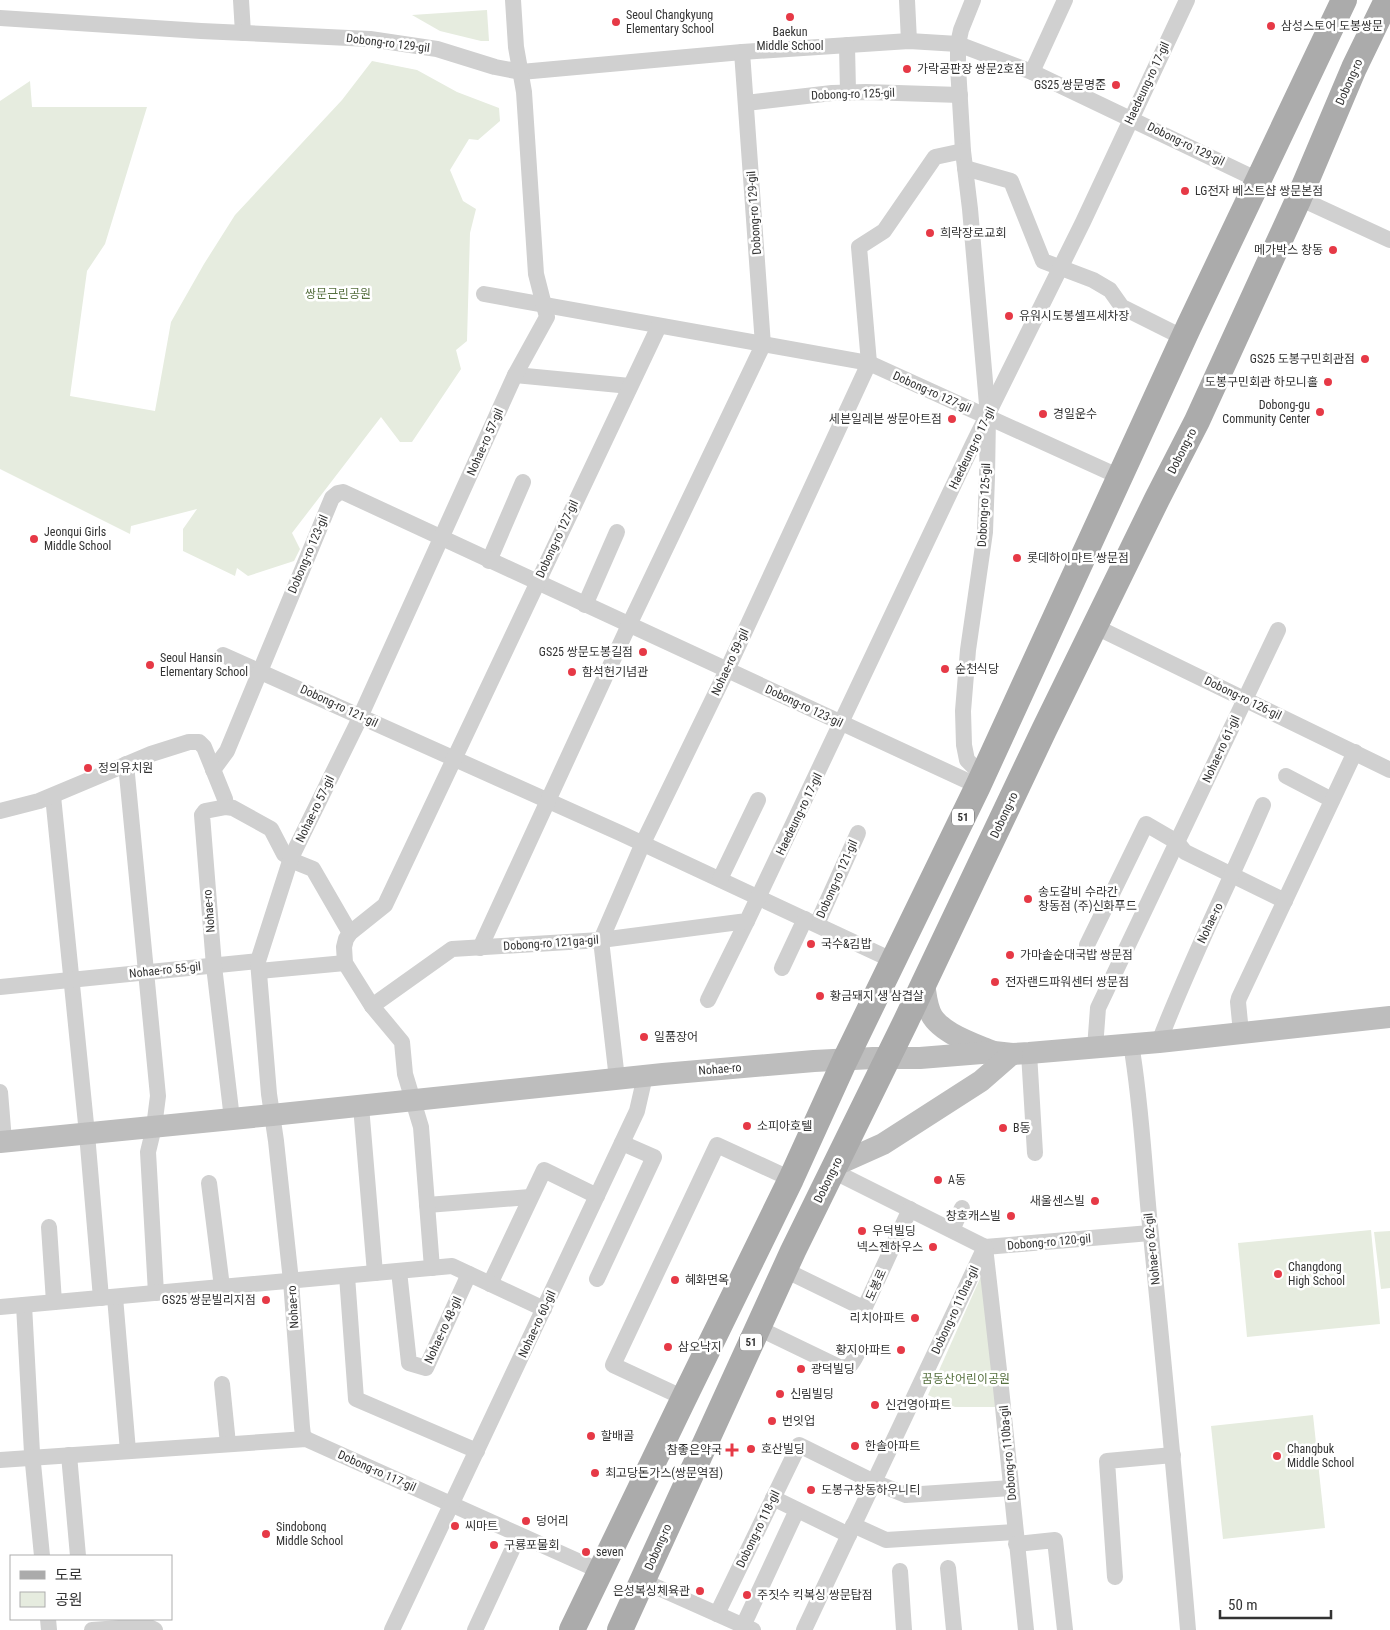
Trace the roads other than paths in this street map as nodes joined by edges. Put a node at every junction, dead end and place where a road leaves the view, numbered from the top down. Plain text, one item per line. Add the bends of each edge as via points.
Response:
1 (241, 0) edge
2 (513, 0) edge
3 (908, 0) edge
4 (972, 0) edge
5 (1064, 0) edge
6 (1187, 0) edge
7 (1344, 0) edge
8 (1387, 0) edge
9 (0, 18) edge
10 (243, 33) junction
11 (909, 41) junction
12 (958, 44) junction
13 (847, 45) junction
14 (742, 52) junction
15 (521, 72) junction
16 (1032, 72) junction
17 (848, 92) junction
18 (960, 95) junction
19 (746, 103) junction
20 (1131, 118) junction
21 (963, 151) junction
22 (964, 168) junction
23 (1258, 180) junction
24 (1299, 198) junction
25 (1390, 240) edge
26 (1061, 268) junction
27 (484, 294) dead end
28 (545, 306) junction
29 (659, 326) junction
30 (1184, 338) junction
31 (763, 345) junction
32 (869, 363) junction
33 (515, 375) junction
34 (630, 386) junction
35 (988, 416) junction
36 (1120, 477) junction
37 (523, 482) dead end
38 (617, 532) dead end
39 (442, 539) junction
40 (489, 561) junction
41 (536, 583) junction
42 (584, 605) junction
43 (629, 625) junction
44 (1096, 626) junction
45 (1278, 630) dead end
46 (223, 655) dead end
47 (260, 670) junction
48 (727, 670) junction
49 (1244, 700) junction
50 (360, 716) junction
51 (842, 723) junction
52 (1355, 752) junction
53 (454, 758) junction
54 (126, 764) junction
55 (213, 770) junction
56 (1390, 770) edge
57 (1286, 776) dead end
58 (980, 781) junction
59 (52, 796) junction
60 (548, 800) junction
61 (758, 800) dead end
62 (1332, 800) junction
63 (1263, 805) dead end
64 (226, 807) junction
65 (0, 811) edge
66 (858, 833) dead end
67 (1177, 842) junction
68 (643, 843) junction
69 (291, 858) junction
70 (1233, 875) junction
71 (720, 879) junction
72 (759, 897) junction
73 (1285, 901) junction
74 (747, 921) junction
75 (811, 922) junction
76 (350, 933) junction
77 (601, 940) junction
78 (1087, 944) dead end
79 (480, 948) junction
80 (894, 961) junction
81 (345, 963) junction
82 (214, 966) junction
83 (258, 966) junction
84 (782, 968) dead end
85 (147, 972) junction
86 (72, 979) junction
87 (924, 981) junction
88 (0, 987) edge
89 (708, 1000) dead end
90 (372, 1006) junction
91 (1390, 1017) edge
92 (1242, 1033) junction
93 (1159, 1042) junction
94 (1131, 1044) junction
95 (1095, 1048) junction
96 (1012, 1053) junction
97 (888, 1058) junction
98 (845, 1060) junction
99 (645, 1076) junction
100 (617, 1079) junction
101 (0, 1092) edge
102 (412, 1100) junction
103 (361, 1106) junction
104 (272, 1115) junction
105 (232, 1119) junction
106 (154, 1127) junction
107 (87, 1134) junction
108 (2, 1142) edge
109 (622, 1143) junction
110 (1035, 1153) dead end
111 (835, 1168) junction
112 (792, 1179) junction
113 (209, 1183) dead end
114 (597, 1196) junction
115 (530, 1198) junction
116 (427, 1205) junction
117 (962, 1208) dead end
118 (910, 1209) junction
119 (49, 1227) dead end
120 (952, 1230) junction
121 (1150, 1233) junction
122 (985, 1247) junction
123 (432, 1268) junction
124 (785, 1270) junction
125 (399, 1271) junction
126 (375, 1273) junction
127 (469, 1274) junction
128 (347, 1276) junction
129 (597, 1279) dead end
130 (291, 1281) junction
131 (490, 1284) junction
132 (222, 1287) junction
133 (156, 1293) junction
134 (108, 1297) junction
135 (54, 1302) junction
136 (24, 1305) junction
137 (0, 1307) edge
138 (544, 1310) junction
139 (758, 1328) junction
140 (858, 1352) dead end
141 (222, 1384) dead end
142 (684, 1398) junction
143 (306, 1440) junction
144 (228, 1444) junction
145 (128, 1451) junction
146 (477, 1451) junction
147 (69, 1454) junction
148 (1173, 1455) junction
149 (32, 1457) junction
150 (0, 1460) edge
151 (874, 1482) junction
152 (1011, 1488) junction
153 (773, 1498) junction
154 (452, 1504) junction
155 (797, 1510) junction
156 (851, 1530) junction
157 (519, 1535) junction
158 (1016, 1538) junction
159 (42, 1555) edge
160 (78, 1555) edge
161 (948, 1568) dead end
162 (600, 1571) junction
163 (900, 1571) dead end
164 (1115, 1577) dead end
165 (643, 1581) junction
166 (734, 1624) edge
167 (92, 1630) edge
168 (155, 1630) edge
169 (392, 1630) edge
170 (475, 1630) edge
171 (572, 1630) edge
172 (620, 1630) edge
173 (804, 1630) edge
174 (904, 1630) edge
175 (954, 1630) edge
176 (1026, 1630) edge
177 (1065, 1630) edge
178 (1188, 1630) edge

1 - 10 street
2 - 15 street, Nohae-ro 57-gil
3 - 11 street
4 - 12 street, Dobong-ro 125-gil
5 - 16 street
6 - 20 street, Haedeung-ro 17-gil
7 - 23 main road, 51
8 - 24 main road, Dobong-ro / 51 via 1354,68
9 - 10 street, Dobong-ro 129-gil
10 - 15 street, Dobong-ro 129-gil via 370,39 437,49
11 - 12 street, Dobong-ro 129-gil
11 - 13 street, Dobong-ro 129-gil
12 - 16 street, Dobong-ro 129-gil
12 - 18 street, Dobong-ro 125-gil
13 - 14 street, Dobong-ro 129-gil
13 - 17 street
14 - 15 street, Dobong-ro 129-gil
14 - 19 street, Dobong-ro 129-gil
15 - 28 street, Nohae-ro 57-gil via 536,274
16 - 20 street, Dobong-ro 129-gil
17 - 18 street, Dobong-ro 125-gil
17 - 19 street, Dobong-ro 125-gil
18 - 21 street, Dobong-ro 125-gil
19 - 31 street, Dobong-ro 129-gil
20 - 23 street, Dobong-ro 129-gil
20 - 26 street, Haedeung-ro 17-gil
21 - 22 street, Dobong-ro 125-gil
21 - 32 street, Nohae-ro 59-gil via 935,157 884,230 859,247
22 - 26 street via 1011,181 1043,261
22 - 35 street, Dobong-ro 125-gil
23 - 30 main road, 51
24 - 25 street
24 - 44 main road, Dobong-ro / 51 via 1197,422
26 - 30 street via 1093,280 1110,290 1122,307
26 - 35 street, Haedeung-ro 17-gil
27 - 28 street, Dobong-ro 127-gil
28 - 29 street, Dobong-ro 127-gil
28 - 33 street, Nohae-ro 57-gil via 547,317
29 - 31 street, Dobong-ro 127-gil
29 - 34 street, Dobong-ro 127-gil
30 - 36 main road, 51
31 - 32 street, Dobong-ro 127-gil
31 - 43 street
32 - 35 street, Dobong-ro 127-gil
32 - 48 street, Nohae-ro 59-gil
33 - 34 street
33 - 39 street, Nohae-ro 57-gil
34 - 41 street, Dobong-ro 127-gil
35 - 36 street, Dobong-ro 127-gil
35 - 51 street, Haedeung-ro 17-gil
35 - 58 street, Dobong-ro 125-gil via 984,532 963,711 967,760
36 - 58 main road, 51
37 - 40 street
38 - 42 street
39 - 40 street, Dobong-ro 123-gil
39 - 47 street, Dobong-ro 123-gil via 338,492 332,498
39 - 50 street, Nohae-ro 57-gil
40 - 41 street, Dobong-ro 123-gil
41 - 42 street, Dobong-ro 123-gil
41 - 53 street
42 - 43 street, Dobong-ro 123-gil
43 - 48 street, Dobong-ro 123-gil
43 - 60 street
44 - 49 street, Dobong-ro 126-gil
44 - 87 main road, Dobong-ro / 51
45 - 49 street, Nohae-ro 61-gil
46 - 47 street, Dobong-ro 121-gil
47 - 50 street, Dobong-ro 121-gil
47 - 55 street, Dobong-ro 123-gil via 227,751
48 - 51 street, Dobong-ro 123-gil
48 - 68 street, Nohae-ro 59-gil
49 - 52 street, Dobong-ro 126-gil
49 - 67 street, Nohae-ro 61-gil
50 - 53 street, Dobong-ro 121-gil
50 - 69 street, Nohae-ro 57-gil
51 - 58 street, Dobong-ro 123-gil
51 - 72 street, Haedeung-ro 17-gil
52 - 56 street, Dobong-ro 126-gil
52 - 62 street
53 - 60 street, Dobong-ro 121-gil
53 - 76 street via 385,905
54 - 55 street via 189,742 199,742
54 - 59 street
54 - 85 street
55 - 64 street
57 - 62 street
58 - 80 main road, 51
59 - 65 street
59 - 86 street
60 - 68 street, Dobong-ro 121-gil
60 - 79 street
61 - 71 street
62 - 73 street
63 - 70 street, Nohae-ro
64 - 69 street via 271,829 284,854
64 - 82 street, Nohae-ro via 205,811 202,815
66 - 75 street, Dobong-ro 121-gil
67 - 70 street via 1185,852
67 - 78 street via 1146,824
67 - 95 street, Nohae-ro 61-gil via 1098,1008
68 - 71 street, Dobong-ro 121-gil
68 - 77 street, Nohae-ro 59-gil
69 - 76 street via 313,869
69 - 83 street, Nohae-ro 57-gil
70 - 73 street
70 - 93 street, Nohae-ro via 1185,977
71 - 72 street, Dobong-ro 121-gil
72 - 74 street
72 - 75 street, Dobong-ro 121-gil
73 - 92 street via 1238,1002
74 - 77 street, Dobong-ro 121ga-gil
74 - 89 street
75 - 80 street, Dobong-ro 121-gil
75 - 84 street, Dobong-ro 121-gil
76 - 81 street via 344,947
77 - 79 street, Dobong-ro 121ga-gil
77 - 100 street, Nohae-ro 59-gil
79 - 90 street, Dobong-ro 121ga-gil via 452,950
80 - 98 main road, 51
81 - 83 street, Nohae-ro 55-gil
81 - 90 street
82 - 83 street, Nohae-ro 55-gil
82 - 85 street, Nohae-ro 55-gil
82 - 105 street, Nohae-ro
83 - 104 street, Nohae-ro 57-gil
85 - 86 street, Nohae-ro 55-gil
85 - 106 street via 158,1096
86 - 88 street, Nohae-ro 55-gil
86 - 107 street
87 - 96 main road via 930,1014 944,1028 956,1036
87 - 97 main road, Dobong-ro / 51
90 - 102 street via 402,1042
91 - 92 main road, Nohae-ro
92 - 93 main road, Nohae-ro
93 - 94 main road, Nohae-ro
94 - 95 main road, Nohae-ro
94 - 121 street, Nohae-ro 62-gil via 1137,1078
95 - 96 main road, Nohae-ro
96 - 97 main road, Nohae-ro
96 - 110 street
96 - 111 main road via 981,1081 884,1144
97 - 98 main road, Nohae-ro
97 - 111 main road, Dobong-ro / 51
98 - 99 main road, Nohae-ro
98 - 112 main road, 51
99 - 100 main road, Nohae-ro
99 - 109 street, Nohae-ro 60-gil via 638,1111
100 - 102 main road, Nohae-ro
101 - 108 street, Nohae-ro
102 - 103 main road, Nohae-ro
102 - 116 street via 421,1127
103 - 104 main road, Nohae-ro
103 - 126 street
104 - 105 main road, Nohae-ro
104 - 130 street, Nohae-ro
105 - 106 main road, Nohae-ro
106 - 107 main road, Nohae-ro
106 - 133 street via 148,1152
107 - 108 main road, Nohae-ro
107 - 134 street
109 - 114 street, Nohae-ro 60-gil
109 - 129 street via 654,1158
111 - 118 street
111 - 124 main road, Dobong-ro / 51
112 - 142 main road, 51
112 - 142 street via 716,1145 613,1366
113 - 132 street
114 - 115 street via 544,1170
114 - 138 street, Nohae-ro 60-gil
115 - 116 street
115 - 131 street
116 - 123 street
117 - 120 street
118 - 120 street
118 - 124 street, 도봉로 via 865,1307
119 - 135 street
120 - 122 street
121 - 122 street, Dobong-ro 120-gil
121 - 148 street, Nohae-ro 62-gil
122 - 151 street, Dobong-ro 110na-gil
122 - 152 street, Dobong-ro 110ba-gil
123 - 125 street
123 - 127 street via 452,1266
124 - 139 main road, Dobong-ro / 51
125 - 126 street
125 - 127 street, Nohae-ro 48-gil via 409,1363 426,1368
126 - 128 street
127 - 131 street
128 - 130 street
128 - 146 street via 356,1399
130 - 132 street
130 - 143 street, Nohae-ro via 302,1427
131 - 138 street
132 - 133 street
133 - 134 street
134 - 135 street
134 - 145 street
135 - 136 street
136 - 137 street
136 - 149 street
138 - 146 street, Nohae-ro 60-gil
139 - 140 street via 839,1368 851,1365
139 - 165 main road, Dobong-ro / 51
141 - 144 street
142 - 162 main road, 51
143 - 144 street, Dobong-ro 117-gil
143 - 154 street, Dobong-ro 117-gil
144 - 145 street, Dobong-ro 117-gil
145 - 147 street, Dobong-ro 117-gil
146 - 154 street, Nohae-ro 60-gil
147 - 149 street, Dobong-ro 117-gil
147 - 160 street
148 - 164 street via 1107,1461
148 - 178 street, Nohae-ro 62-gil
149 - 150 street, Dobong-ro 117-gil
149 - 159 street
151 - 152 street via 906,1495
151 - 153 street, Dobong-ro 118-gil via 798,1445
151 - 156 street, Dobong-ro 110na-gil
152 - 158 street, Dobong-ro 110ba-gil
153 - 155 street
153 - 166 street, Dobong-ro 118-gil
154 - 157 street, Dobong-ro 117-gil
154 - 169 street, Nohae-ro 60-gil
155 - 156 street
155 - 166 street
156 - 158 street via 886,1540
156 - 173 street, Dobong-ro 110na-gil
157 - 162 street, Dobong-ro 117-gil
157 - 170 street
158 - 176 street, Dobong-ro 110ba-gil
158 - 177 street via 1055,1540
161 - 175 street
162 - 171 main road, 51
163 - 174 street
165 - 166 street
165 - 172 main road, Dobong-ro / 51
167 - 168 street via 148,1626

